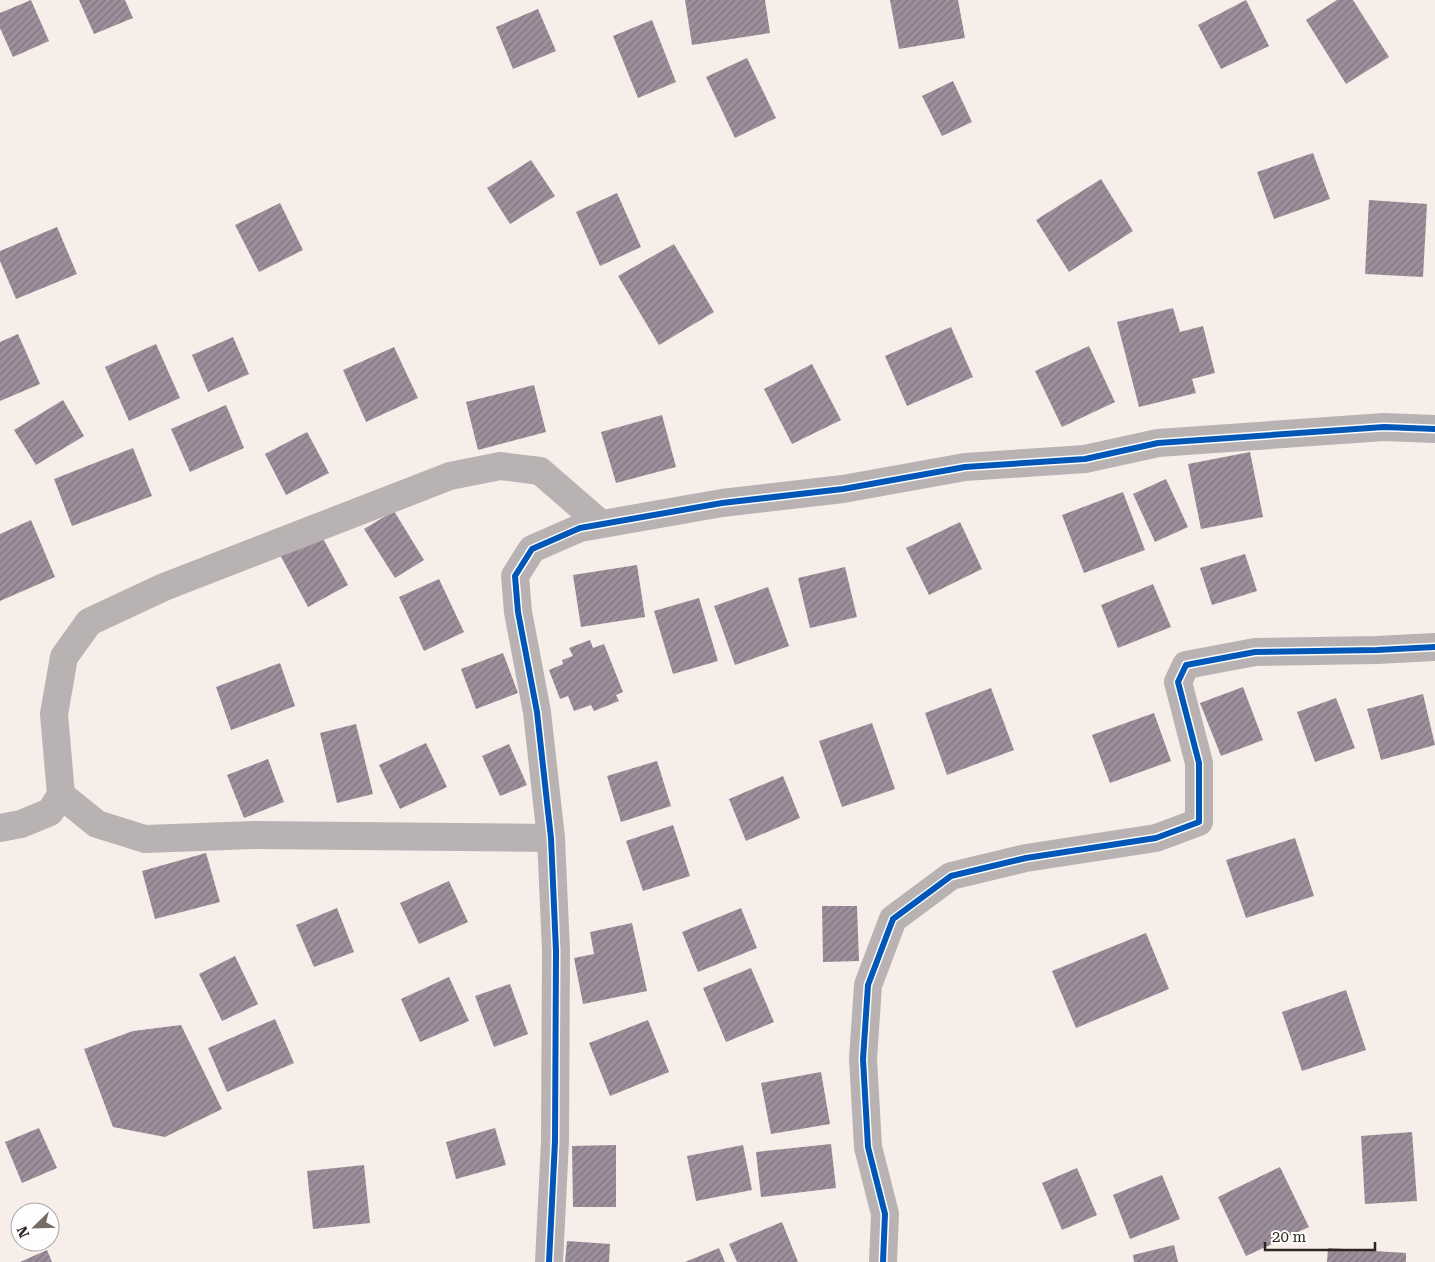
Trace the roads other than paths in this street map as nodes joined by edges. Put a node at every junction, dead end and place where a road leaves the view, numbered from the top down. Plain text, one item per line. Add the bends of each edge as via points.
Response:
1 (1435, 429) edge
2 (601, 524) junction
3 (1435, 646) edge
4 (61, 796) junction
5 (0, 828) edge
6 (551, 838) junction
7 (549, 1262) edge
8 (883, 1262) edge

1 - 2 street via 1384,428 1158,442 1085,459 965,467 843,489 722,503
2 - 4 street via 540,471 500,466 483,469 440,479 164,587 89,622 64,658 54,714
2 - 6 street via 580,528 532,549 515,576 518,612 537,712
3 - 8 street via 1255,652 1186,665 1178,682 1199,763 1199,822 1156,838 1026,858 951,876 893,919 868,985 863,1059 868,1147 885,1214
4 - 5 street via 50,812 21,824
4 - 6 street via 98,824 145,839 254,835
6 - 7 street via 556,951 556,1091

